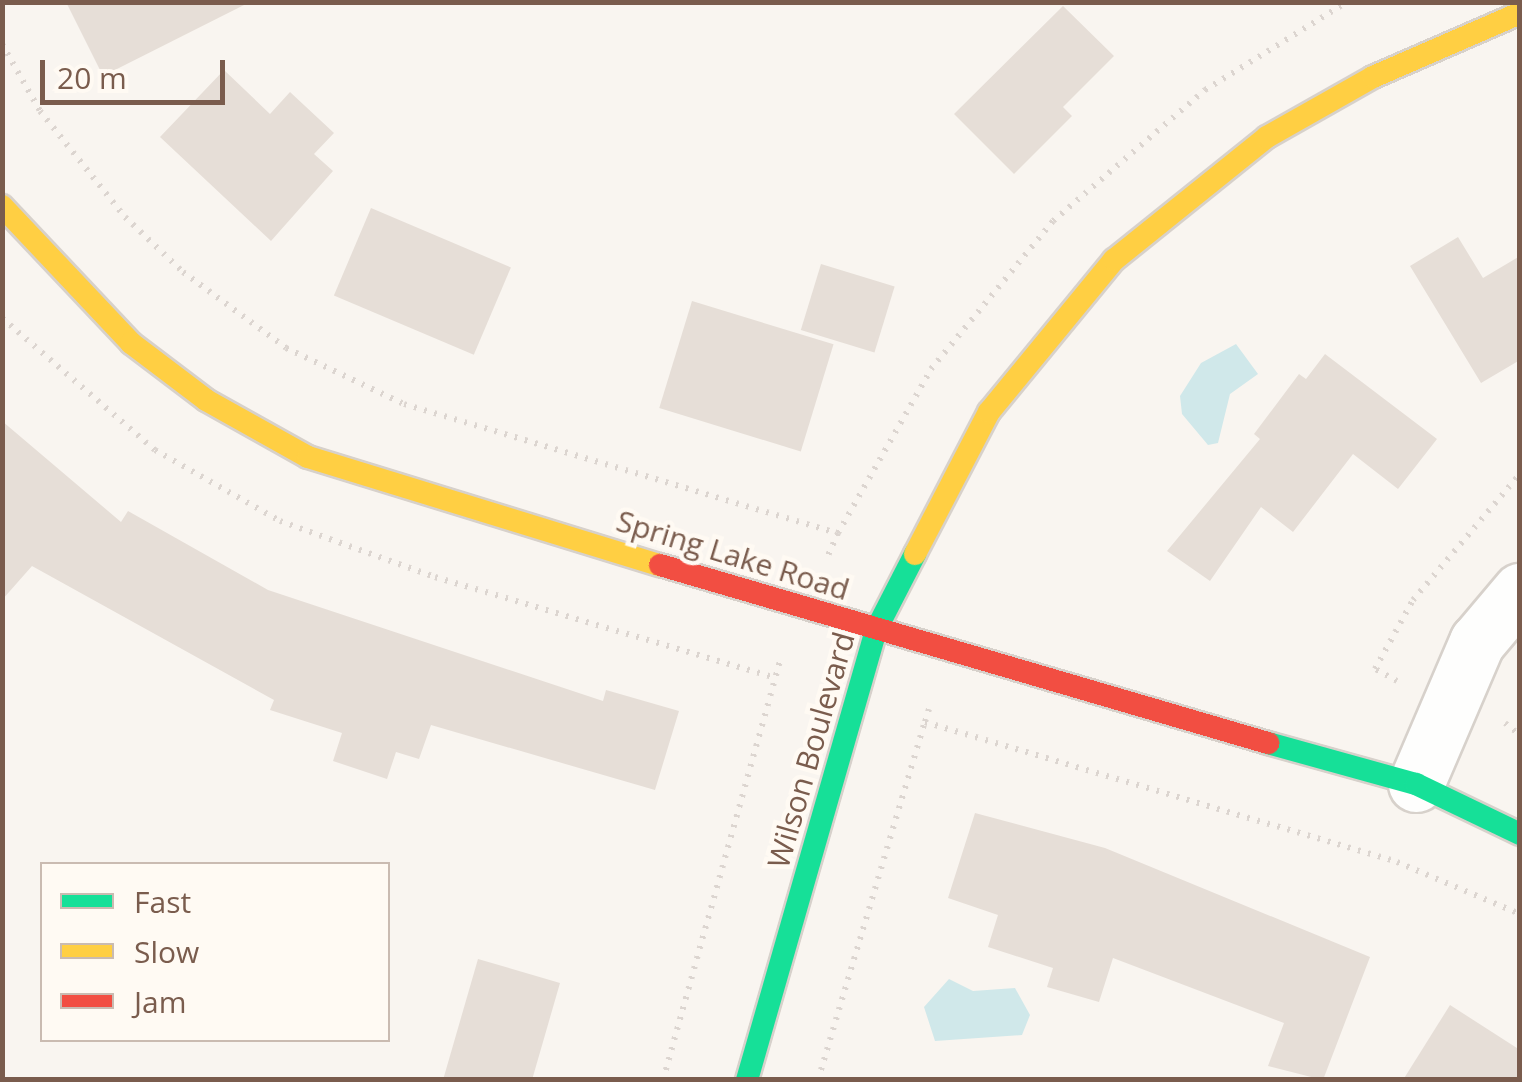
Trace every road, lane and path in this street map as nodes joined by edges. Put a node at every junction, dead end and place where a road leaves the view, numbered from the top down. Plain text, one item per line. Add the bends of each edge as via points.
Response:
1 (1520, 13) edge
2 (2, 44) edge
3 (2, 206) edge
4 (1520, 591) edge
5 (805, 608) junction
6 (876, 630) junction
7 (944, 652) junction
8 (926, 722) junction
9 (1416, 784) junction
10 (1520, 834) edge
11 (1520, 914) edge
12 (663, 1080) edge
13 (747, 1080) edge
14 (818, 1080) edge

1 - 6 street, Wilson Boulevard via 1373,77 1267,138 1114,260 989,412
2 - 5 path via 40,112 125,217 256,327 404,404 838,533
3 - 5 street, Spring Lake Road via 131,342 206,400 308,458
4 - 9 street via 1477,642
5 - 6 street, Spring Lake Road
5 - 12 path via 774,678 769,722
6 - 7 street, Spring Lake Road
6 - 13 street, Wilson Boulevard
7 - 8 path
7 - 9 street, Spring Lake Road
8 - 11 path via 1397,862
8 - 14 path
9 - 10 street, Spring Lake Road

